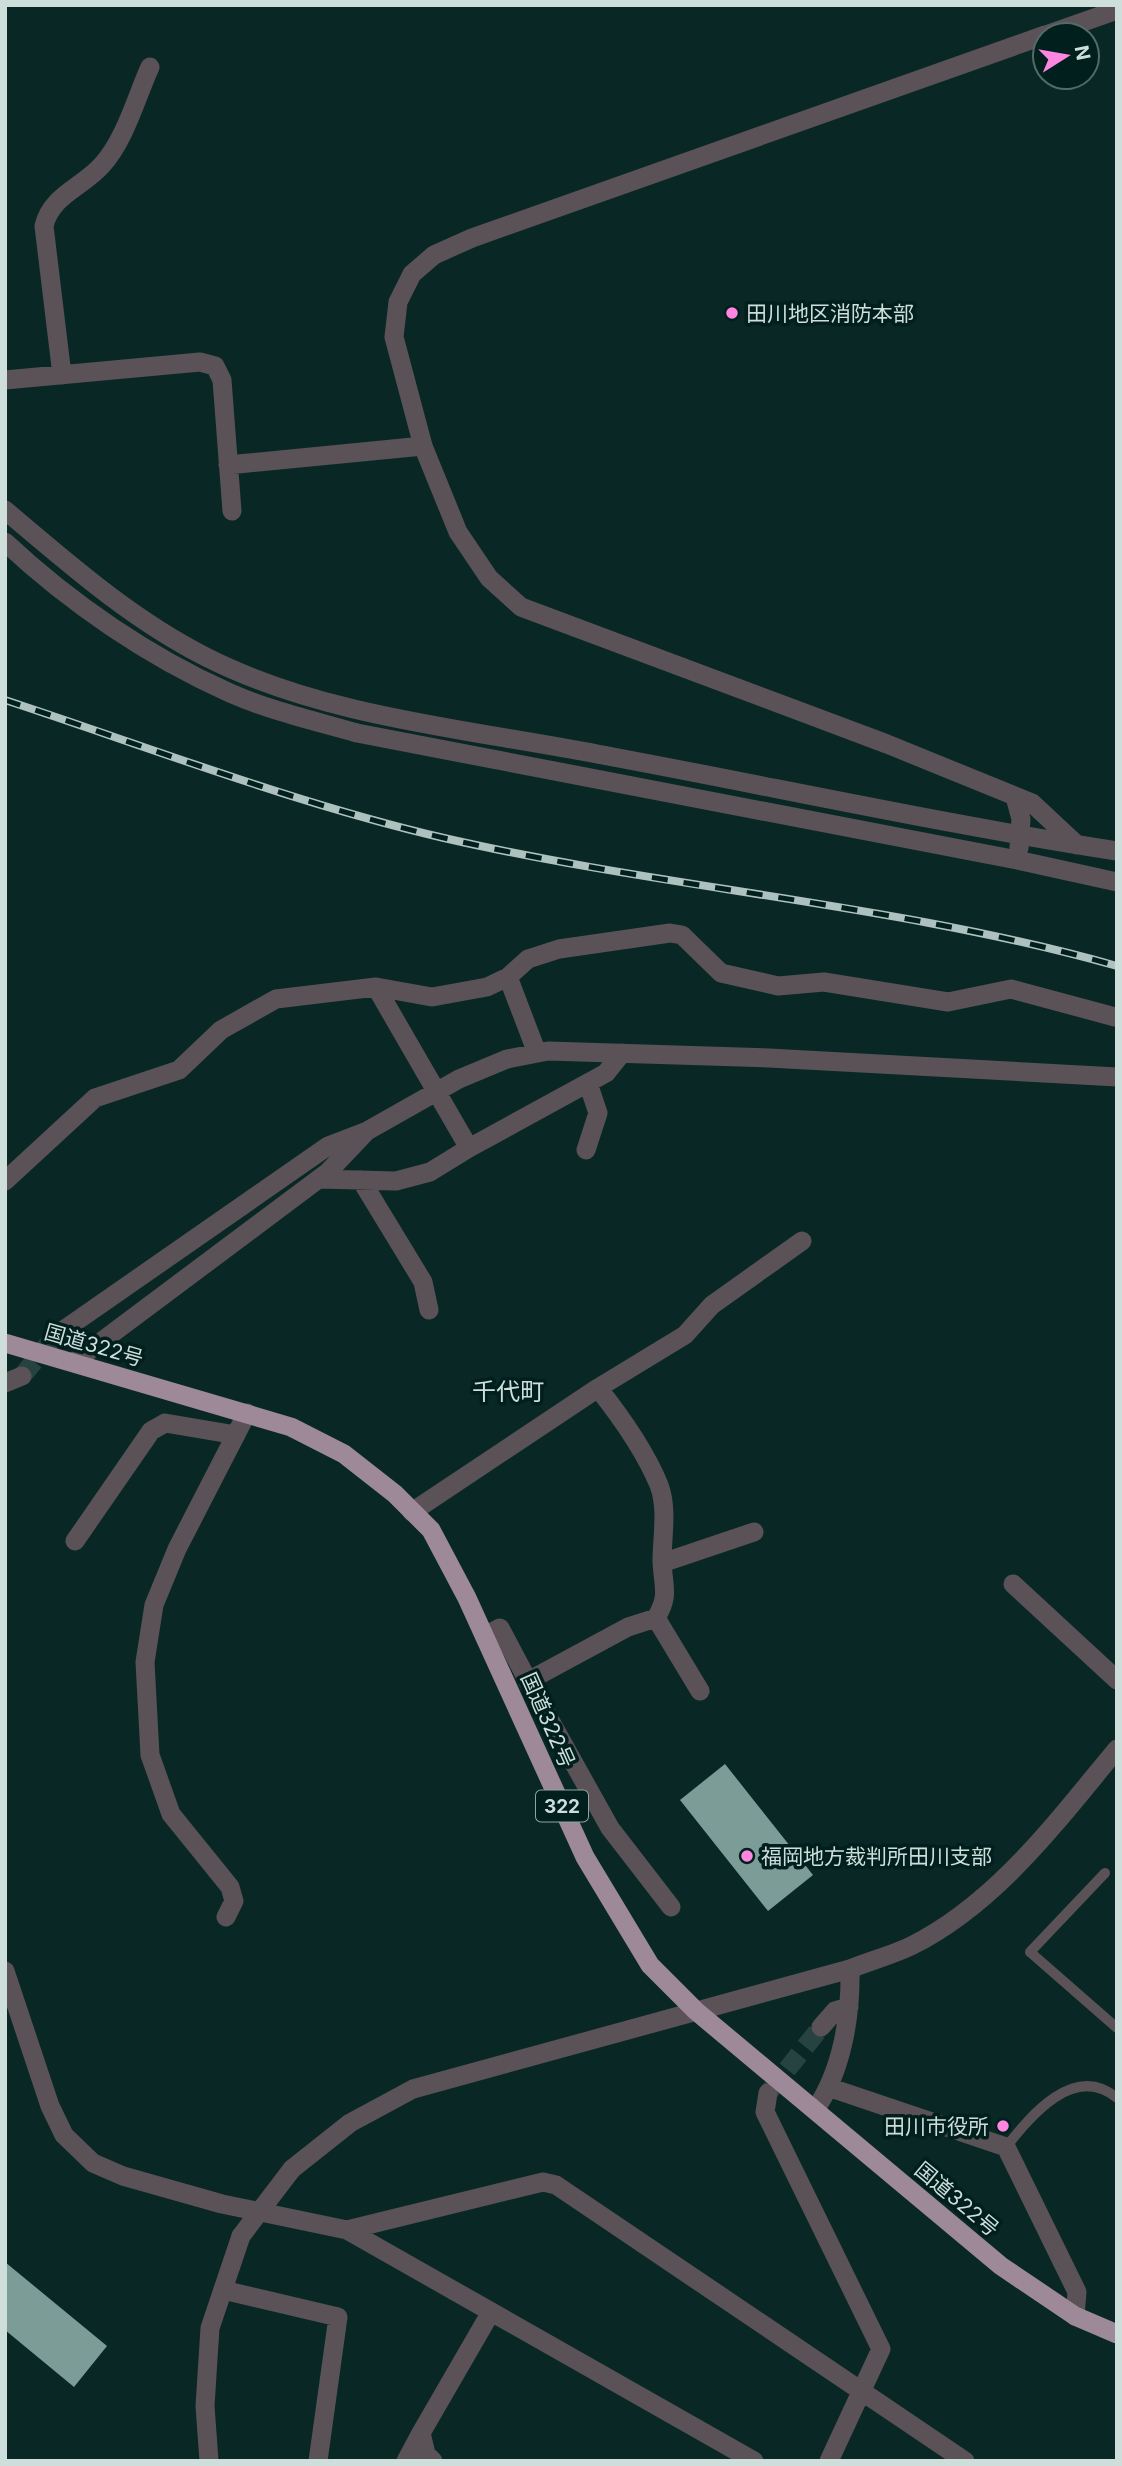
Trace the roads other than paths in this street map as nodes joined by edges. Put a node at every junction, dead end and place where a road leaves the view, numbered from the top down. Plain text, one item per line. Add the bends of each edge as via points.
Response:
1 (1117, 10) edge
2 (1085, 21) edge
3 (1031, 40) edge
4 (150, 67) dead end
5 (62, 375) junction
6 (5, 380) edge
7 (424, 446) junction
8 (228, 465) junction
9 (5, 510) edge
10 (232, 511) dead end
11 (5, 542) edge
12 (462, 728) junction
13 (461, 754) junction
14 (1015, 797) junction
15 (1021, 836) junction
16 (1077, 845) junction
17 (1117, 851) edge
18 (1017, 860) junction
19 (1117, 882) edge
20 (508, 977) junction
21 (376, 987) junction
22 (1115, 1017) dead end
23 (537, 1053) junction
24 (622, 1053) junction
25 (1117, 1077) edge
26 (588, 1083) junction
27 (436, 1092) junction
28 (367, 1131) junction
29 (469, 1148) junction
30 (586, 1150) dead end
31 (319, 1179) junction
32 (361, 1180) junction
33 (5, 1181) edge
34 (803, 1241) dead end
35 (429, 1310) dead end
36 (55, 1336) tunnel mouth
37 (5, 1343) edge
38 (74, 1362) junction
39 (598, 1388) junction
40 (247, 1413) junction
41 (236, 1434) junction
42 (412, 1512) junction
43 (754, 1532) dead end
44 (75, 1541) dead end
45 (662, 1563) junction
46 (1013, 1584) dead end
47 (656, 1618) junction
48 (485, 1636) junction
49 (1117, 1680) edge
50 (528, 1681) junction
51 (700, 1691) dead end
52 (1117, 1749) edge
53 (1105, 1873) dead end
54 (671, 1907) dead end
55 (226, 1917) dead end
56 (850, 1969) junction
57 (5, 1971) edge
58 (849, 2007) junction
59 (696, 2011) junction
60 (821, 2027) tunnel mouth
61 (1117, 2028) edge
62 (831, 2088) junction
63 (768, 2093) dead end
64 (1117, 2098) edge
65 (815, 2110) junction
66 (1006, 2147) junction
67 (348, 2230) junction
68 (223, 2290) junction
69 (491, 2312) junction
70 (1075, 2316) junction
71 (1117, 2334) edge
72 (862, 2391) junction
73 (421, 2433) junction
74 (209, 2461) edge
75 (318, 2461) edge
76 (406, 2461) edge
77 (433, 2461) edge
78 (754, 2461) edge
79 (829, 2461) edge
80 (965, 2461) edge

1 - 2 street
3 - 7 street via 434,255 412,274 398,302 394,337
4 - 5 street via 103,165 47,210 44,226
5 - 6 street
5 - 8 street via 200,362 215,366 222,380
7 - 8 street
7 - 14 street via 458,532 489,578 521,607 887,744
8 - 10 street
9 - 12 street via 86,579 158,631 209,659 286,690 355,709
11 - 13 street via 34,569 159,657 231,693 357,733
12 - 13 street
12 - 15 street
13 - 18 street
14 - 15 street
14 - 16 street via 1043,811
15 - 16 street
15 - 18 street
16 - 17 street
18 - 19 street
20 - 21 street via 487,987 432,997
20 - 22 street via 528,959 559,949 670,933 682,935 721,973 778,986 824,982 948,1002 1011,989
20 - 23 street
21 - 27 street
21 - 33 street via 276,999 221,1030 179,1070 94,1098
23 - 24 street
23 - 27 street via 507,1059
24 - 25 street
24 - 26 street via 606,1073
26 - 29 street
26 - 30 street via 598,1113
27 - 28 street
27 - 29 street
28 - 31 street
28 - 36 street via 328,1146
29 - 32 street via 430,1172 396,1181
31 - 32 street
31 - 38 street
32 - 35 street via 423,1282
34 - 39 street via 712,1305 685,1335
37 - 38 highway, 国道322号 / 322
38 - 40 highway, 国道322号 / 322
39 - 42 street
39 - 45 street via 620,1415 659,1486
40 - 41 street
40 - 42 highway, 国道322号 / 322 via 291,1427 344,1454
41 - 44 street via 165,1423 151,1431
41 - 55 street via 154,1605 145,1662 150,1755 171,1814 230,1887 234,1901
42 - 48 highway, 国道322号 / 322 via 431,1530
43 - 45 street
45 - 47 street via 666,1601
46 - 49 street
47 - 50 street via 628,1627
47 - 51 street
48 - 50 street via 500,1628
48 - 59 highway, 国道322号 / 322 via 585,1857 650,1965
50 - 54 street via 610,1828
52 - 56 street via 1039,1843 973,1905 911,1945
53 - 61 lane via 1030,1952
56 - 58 street
56 - 59 street
57 - 67 street via 50,2106 64,2135 93,2163 222,2204
58 - 60 street via 835,2011
58 - 62 street
59 - 65 highway, 国道322号 / 322
59 - 68 street, bridge via 413,2089 350,2123 292,2169 241,2236
62 - 65 street
62 - 66 street
63 - 72 street via 765,2112 881,2348
64 - 66 lane via 1091,2087 1048,2099
65 - 70 highway, 国道322号 / 322 via 1001,2266
66 - 70 street via 1077,2292
67 - 69 street
67 - 72 street via 543,2182 556,2185
68 - 74 street via 209,2341 205,2406
68 - 75 street via 338,2317
69 - 73 street
69 - 78 street
70 - 71 highway, 国道322号 / 322
72 - 79 street
72 - 80 street
73 - 76 street
73 - 77 street via 426,2455

